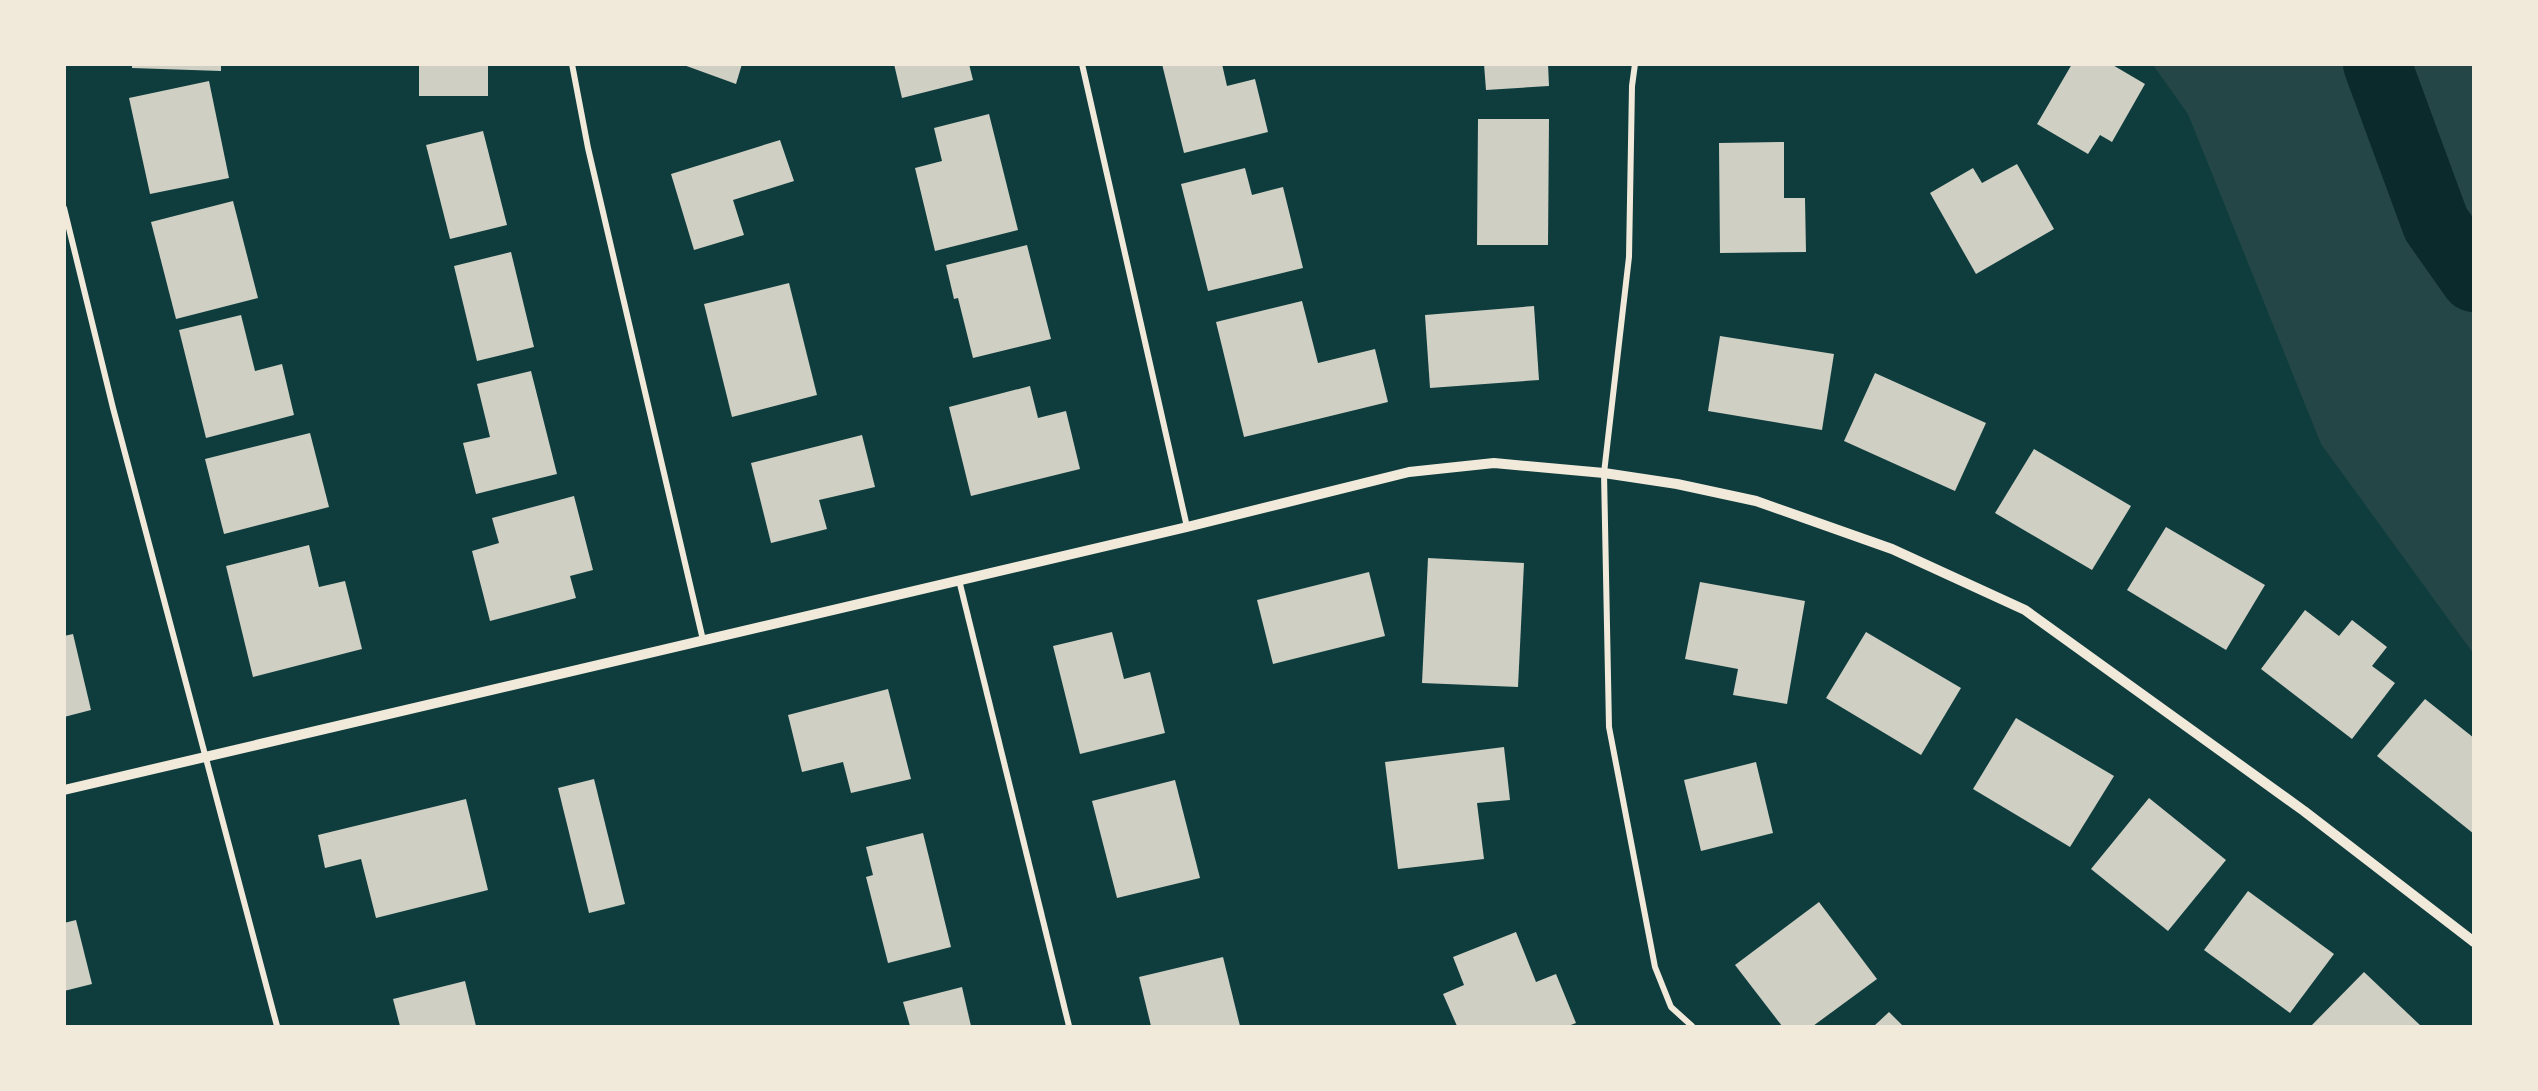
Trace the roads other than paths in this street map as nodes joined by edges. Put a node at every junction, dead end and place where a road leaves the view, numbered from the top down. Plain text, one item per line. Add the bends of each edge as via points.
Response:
1 (572, 64) edge
2 (1082, 64) edge
3 (1635, 64) edge
4 (64, 208) edge
5 (1604, 473) junction
6 (1187, 527) junction
7 (959, 580) junction
8 (703, 640) junction
9 (206, 757) junction
10 (64, 790) edge
11 (2474, 942) edge
12 (277, 1026) edge
13 (1069, 1026) edge
14 (1692, 1026) edge

1 - 8 street via 588,148
2 - 6 street
3 - 5 street via 1629,256
4 - 9 street via 112,408
5 - 6 street via 1494,463 1409,472
5 - 11 street via 1756,501 1892,549 2025,610 2304,811
5 - 14 street via 1608,727 1655,967 1671,1006
6 - 7 street
7 - 8 street
7 - 13 street
8 - 9 street
9 - 10 street
9 - 12 street

